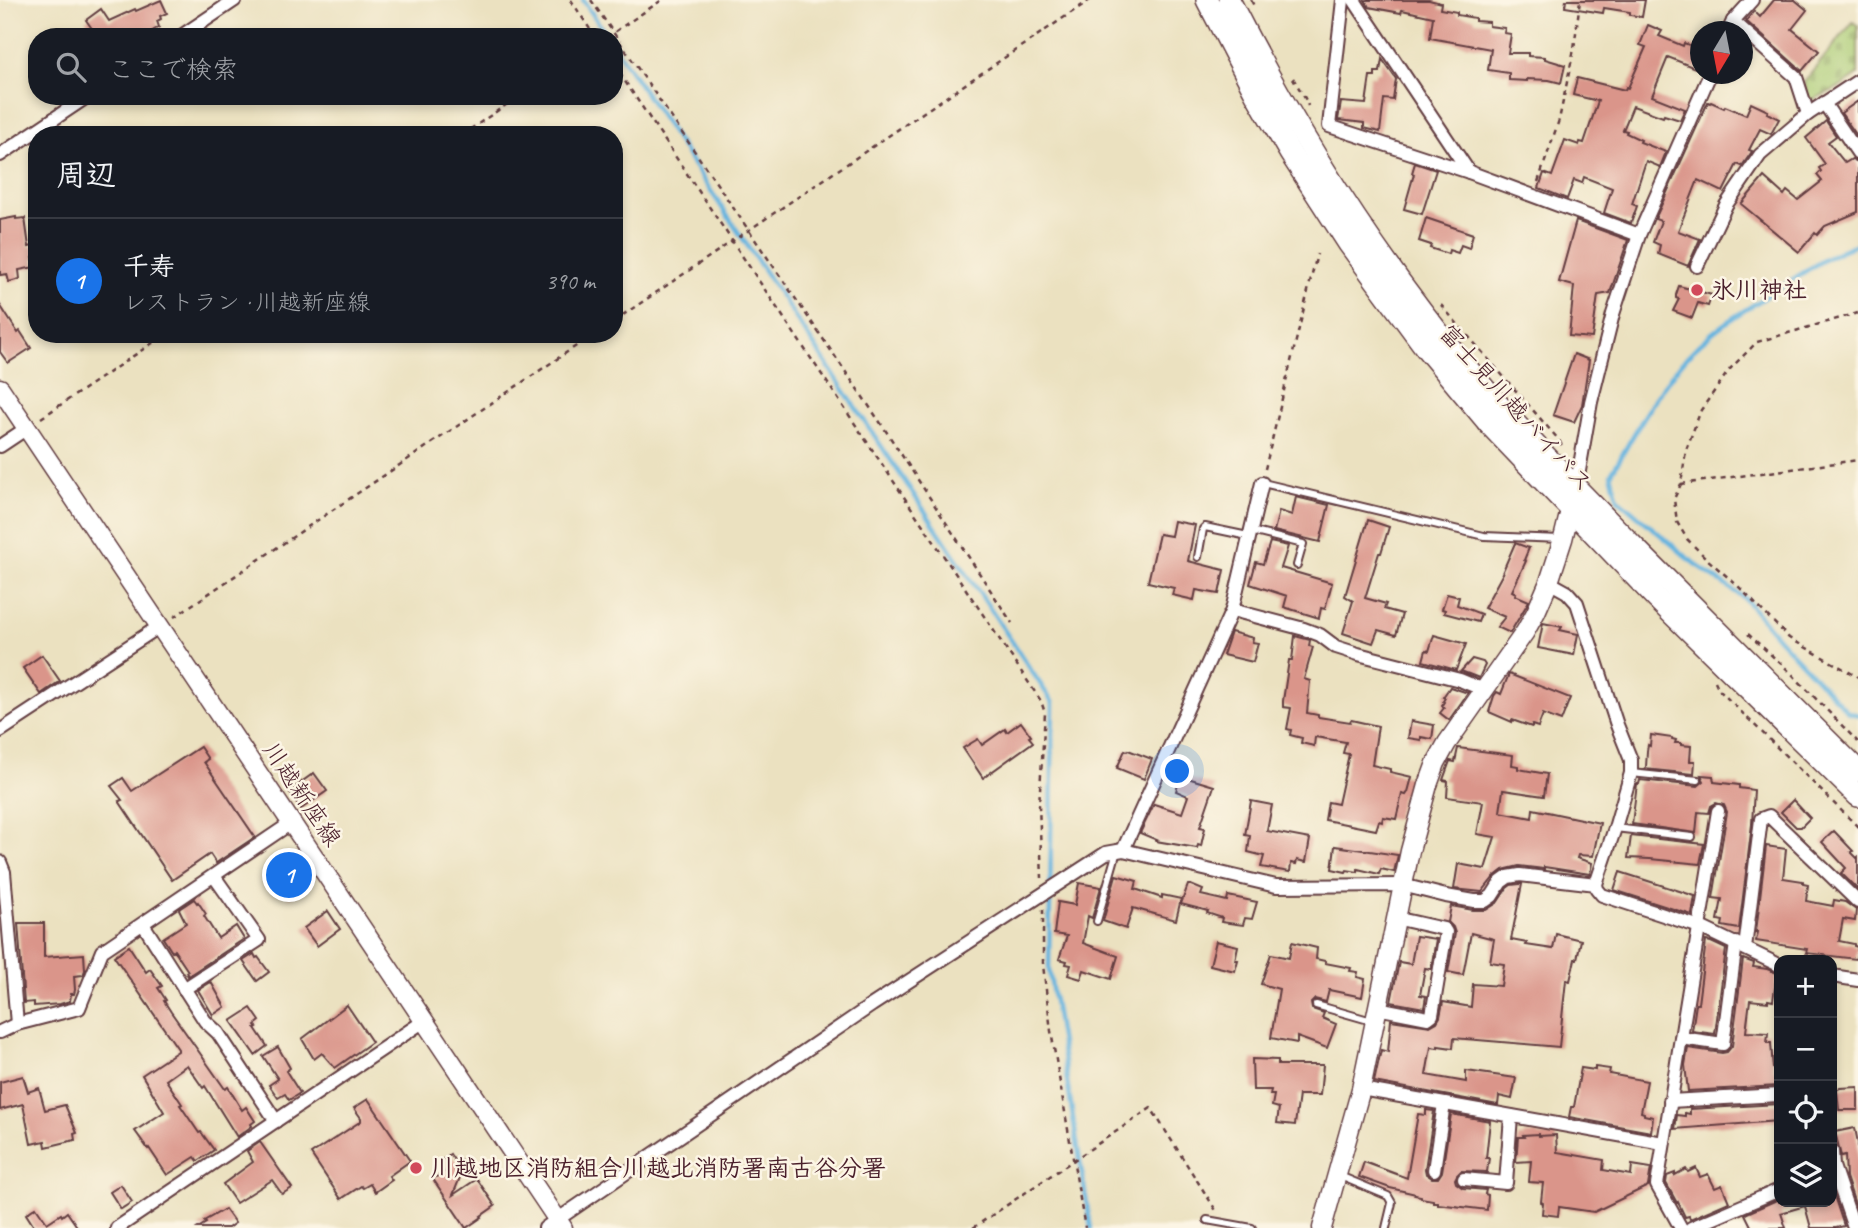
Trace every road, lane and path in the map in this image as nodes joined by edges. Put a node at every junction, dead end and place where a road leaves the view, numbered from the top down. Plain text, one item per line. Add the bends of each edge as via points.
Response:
1 (235, 0) edge
2 (570, 0) edge
3 (591, 0) edge
4 (662, 0) edge
5 (1090, 0) edge
6 (1207, 0) edge
7 (1229, 0) edge
8 (1251, 0) edge
9 (1343, 0) edge
10 (1354, 0) edge
11 (1580, 0) edge
12 (1752, 0) edge
13 (1256, 10) dead end
14 (1734, 21) edge
15 (193, 28) edge
16 (589, 28) edge
17 (610, 28) edge
18 (620, 28) edge
19 (1753, 44) edge
20 (623, 48) edge
21 (623, 78) edge
22 (1293, 79) dead end
23 (1858, 81) edge
24 (1706, 84) edge
25 (1824, 103) junction
26 (75, 105) edge
27 (506, 105) edge
28 (1310, 113) dead end
29 (1808, 114) junction
30 (43, 126) edge
31 (475, 126) edge
32 (28, 136) edge
33 (1858, 153) edge
34 (0, 155) edge
35 (1469, 172) junction
36 (1533, 195) junction
37 (748, 231) junction
38 (1639, 234) junction
39 (732, 242) junction
40 (1317, 254) dead end
41 (1697, 267) dead end
42 (1437, 302) dead end
43 (1858, 313) edge
44 (623, 315) edge
45 (153, 343) edge
46 (581, 343) edge
47 (0, 388) edge
48 (27, 428) junction
49 (0, 446) edge
50 (1858, 460) edge
51 (1262, 483) junction
52 (1681, 484) junction
53 (1575, 490) junction
54 (1249, 533) junction
55 (1563, 539) junction
56 (1198, 557) dead end
57 (1297, 565) dead end
58 (1549, 582) junction
59 (1232, 610) junction
60 (1012, 623) dead end
61 (160, 626) junction
62 (1744, 631) dead end
63 (1858, 677) edge
64 (1484, 690) junction
65 (0, 731) edge
66 (1858, 741) edge
67 (1858, 771) edge
68 (1631, 773) junction
69 (1698, 780) dead end
70 (1858, 796) edge
71 (1718, 811) dead end
72 (291, 823) junction
73 (1615, 828) junction
74 (1692, 837) dead end
75 (1120, 851) junction
76 (0, 862) edge
77 (214, 876) junction
78 (1596, 884) junction
79 (1402, 885) junction
80 (1043, 895) junction
81 (1858, 902) edge
82 (1395, 918) junction
83 (1097, 921) dead end
84 (143, 925) junction
85 (1700, 927) junction
86 (1741, 946) junction
87 (1774, 962) edge
88 (1837, 977) edge
89 (1858, 980) edge
90 (184, 989) junction
91 (1316, 1005) dead end
92 (1375, 1015) junction
93 (424, 1021) junction
94 (17, 1024) junction
95 (0, 1032) edge
96 (1681, 1038) junction
97 (1361, 1088) junction
98 (1774, 1095) edge
99 (1670, 1101) junction
100 (1444, 1104) junction
101 (1511, 1116) junction
102 (276, 1121) junction
103 (1663, 1143) junction
104 (1073, 1161) junction
105 (1434, 1170) dead end
106 (1338, 1175) junction
107 (1837, 1176) edge
108 (1464, 1179) dead end
109 (1774, 1192) edge
110 (1852, 1205) edge
111 (1207, 1220) dead end
112 (1224, 1223) junction
113 (555, 1225) edge
114 (117, 1228) edge
115 (973, 1228) edge
116 (1085, 1228) edge
117 (1252, 1228) edge
118 (1322, 1228) edge
119 (1386, 1228) edge
120 (1681, 1228) edge
121 (1691, 1228) edge
122 (1854, 1228) edge

1 - 15 street
2 - 16 path
3 - 17 path
4 - 18 path
5 - 37 path
6 - 53 highway, 富士見川越バイパス via 1290,153 1405,321 1491,426
7 - 53 highway, 富士見川越バイパス via 1287,109 1365,234 1461,361
8 - 13 path
9 - 35 street via 1329,126
10 - 35 street
11 - 36 path via 1559,120
12 - 14 street
19 - 29 street via 1796,77
20 - 37 path
21 - 39 path
22 - 28 path
23 - 25 street
24 - 38 street
25 - 29 street
25 - 33 street
26 - 30 street
27 - 31 path
29 - 41 street via 1760,155 1726,205
32 - 34 street
35 - 36 street
36 - 38 street
37 - 39 path
37 - 60 path
38 - 53 street via 1591,402
39 - 44 path
39 - 80 path via 1041,701 1045,712 1039,804
40 - 51 path
42 - 53 path via 1559,440
43 - 52 path via 1757,342 1730,369 1701,410 1686,450
45 - 48 path
46 - 61 path
47 - 48 main road, 川越新座線
48 - 49 street
48 - 61 main road, 川越新座線
50 - 52 path
51 - 54 street
51 - 55 lane via 1484,536
52 - 63 path via 1674,499 1677,522 1687,539 1789,638
53 - 55 main road
53 - 67 highway, 富士見川越バイパス
53 - 70 highway, 富士見川越バイパス via 1667,608
54 - 56 lane via 1205,527
54 - 57 lane via 1303,544
54 - 59 street
55 - 58 main road
58 - 64 main road via 1525,632
58 - 68 street via 1577,603 1631,760
59 - 64 street via 1304,629 1357,654
59 - 75 street
61 - 65 street
61 - 72 main road, 川越新座線
62 - 66 path
64 - 79 main road via 1436,763
68 - 69 lane
68 - 73 street
71 - 85 street
72 - 77 street
72 - 93 main road, 川越新座線
73 - 74 lane
73 - 78 street
75 - 79 street via 1276,886
75 - 80 street via 1106,853
75 - 83 lane
76 - 94 street
77 - 84 street
77 - 90 street via 258,940
78 - 79 street via 1521,875 1501,882 1485,901
78 - 85 street via 1602,895
79 - 82 main road
80 - 104 path via 1043,965
80 - 113 street via 872,1005
81 - 86 street via 1769,816 1761,819
82 - 92 main road
82 - 92 street via 1446,932 1432,1015
84 - 90 street
84 - 94 street via 102,951 79,1008
85 - 86 street
85 - 96 street
86 - 87 street
86 - 96 street via 1723,1044
88 - 89 street
90 - 102 street
91 - 92 lane
92 - 97 main road
93 - 102 street
93 - 113 main road, 川越新座線
94 - 95 street
96 - 99 street
97 - 100 street
97 - 106 main road
98 - 99 street
99 - 103 street
100 - 101 street
100 - 105 street
101 - 103 street
101 - 108 street via 1506,1184
102 - 114 street
103 - 120 street via 1657,1185
104 - 112 path via 1151,1108
104 - 115 path
104 - 116 path
106 - 118 main road
106 - 119 lane via 1388,1196 1392,1203
107 - 110 street
109 - 121 street
110 - 122 street
111 - 112 lane
112 - 117 lane

